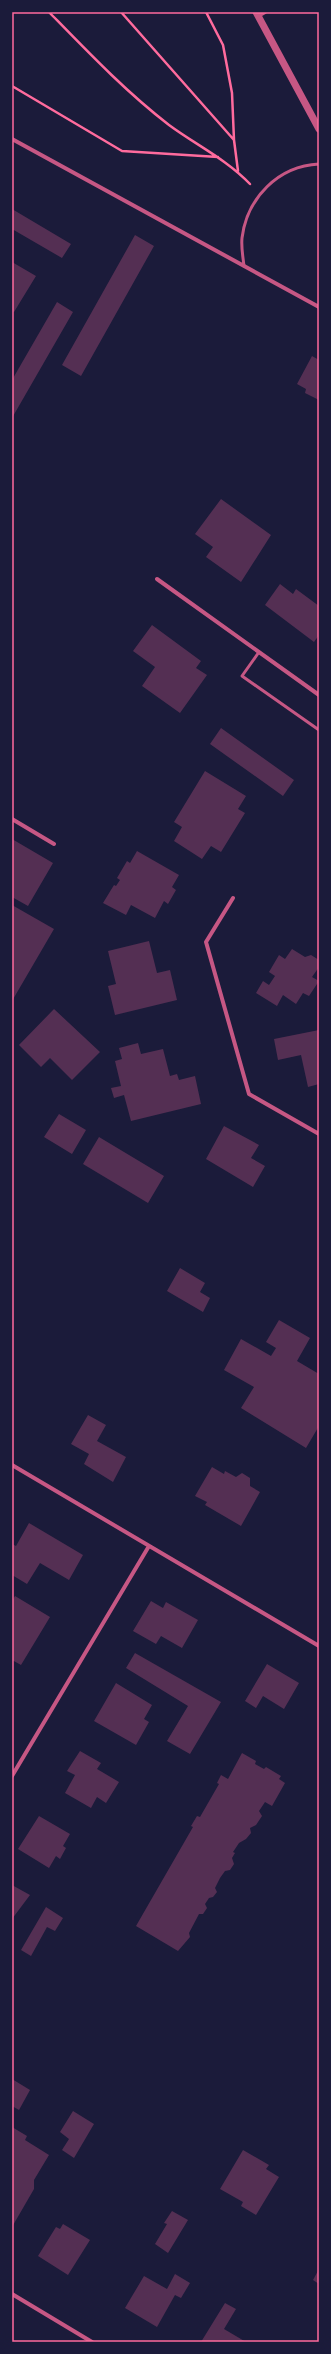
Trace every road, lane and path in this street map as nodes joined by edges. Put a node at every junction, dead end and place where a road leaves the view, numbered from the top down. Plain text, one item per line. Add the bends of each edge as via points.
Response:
1 (49, 12) edge
2 (121, 12) edge
3 (206, 12) edge
4 (265, 12) edge
5 (257, 14) edge
6 (12, 86) edge
7 (319, 129) edge
8 (12, 139) edge
9 (234, 140) junction
10 (219, 157) junction
11 (319, 164) edge
12 (238, 171) junction
13 (260, 193) junction
14 (244, 266) junction
15 (319, 307) edge
16 (157, 579) dead end
17 (259, 652) junction
18 (319, 695) edge
19 (319, 730) edge
20 (12, 819) edge
21 (54, 844) dead end
22 (233, 898) dead end
23 (319, 1134) edge
24 (12, 1465) edge
25 (149, 1546) junction
26 (319, 1646) edge
27 (12, 1776) edge
28 (12, 2294) edge
29 (92, 2342) edge

1 - 10 path via 91,55 169,125
2 - 9 path
3 - 9 path via 223,46 232,93
4 - 5 street
5 - 7 street
6 - 10 path via 122,151
8 - 14 street
9 - 12 path
10 - 12 path
11 - 13 lane via 306,165 285,173
12 - 13 path
13 - 14 lane via 249,211 242,239
14 - 15 street
16 - 17 street
17 - 18 street
17 - 19 lane via 242,676
20 - 21 street
22 - 23 street via 206,942 249,1094
24 - 25 street
25 - 26 street
25 - 27 street
28 - 29 street

